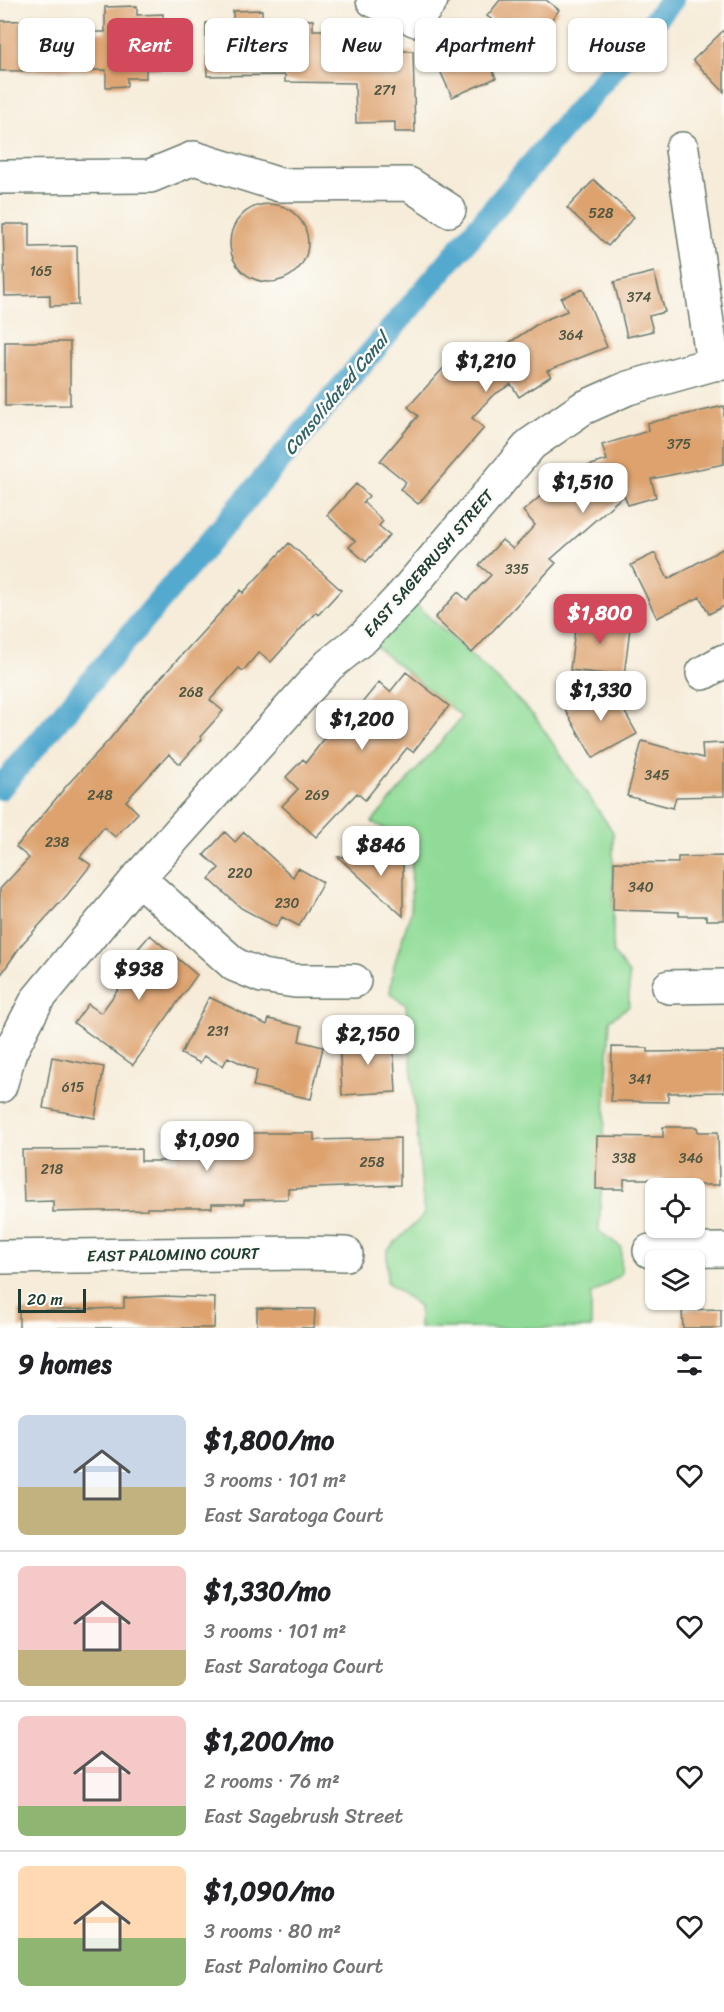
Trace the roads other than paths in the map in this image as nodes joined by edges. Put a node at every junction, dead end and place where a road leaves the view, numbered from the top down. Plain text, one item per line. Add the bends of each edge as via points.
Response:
1 (373, 0) edge
2 (423, 10) edge
3 (682, 148) dead end
4 (0, 177) edge
5 (449, 210) dead end
6 (718, 364) edge
7 (138, 878) junction
8 (354, 981) dead end
9 (724, 986) edge
10 (669, 987) dead end
11 (0, 1086) edge
12 (705, 1250) edge
13 (724, 1250) edge
14 (346, 1254) dead end
15 (0, 1257) edge

1 - 2 street
3 - 6 street
4 - 5 street via 150,176 194,158 280,185 409,184
6 - 7 street, EAST SAGEBRUSH STREET via 628,388 583,408 531,444 404,594 364,637 329,665
7 - 8 street via 235,965 262,976 295,981
7 - 11 street, EAST SAGEBRUSH STREET via 37,1000 10,1052
9 - 10 street
12 - 13 street
14 - 15 street, EAST PALOMINO COURT

